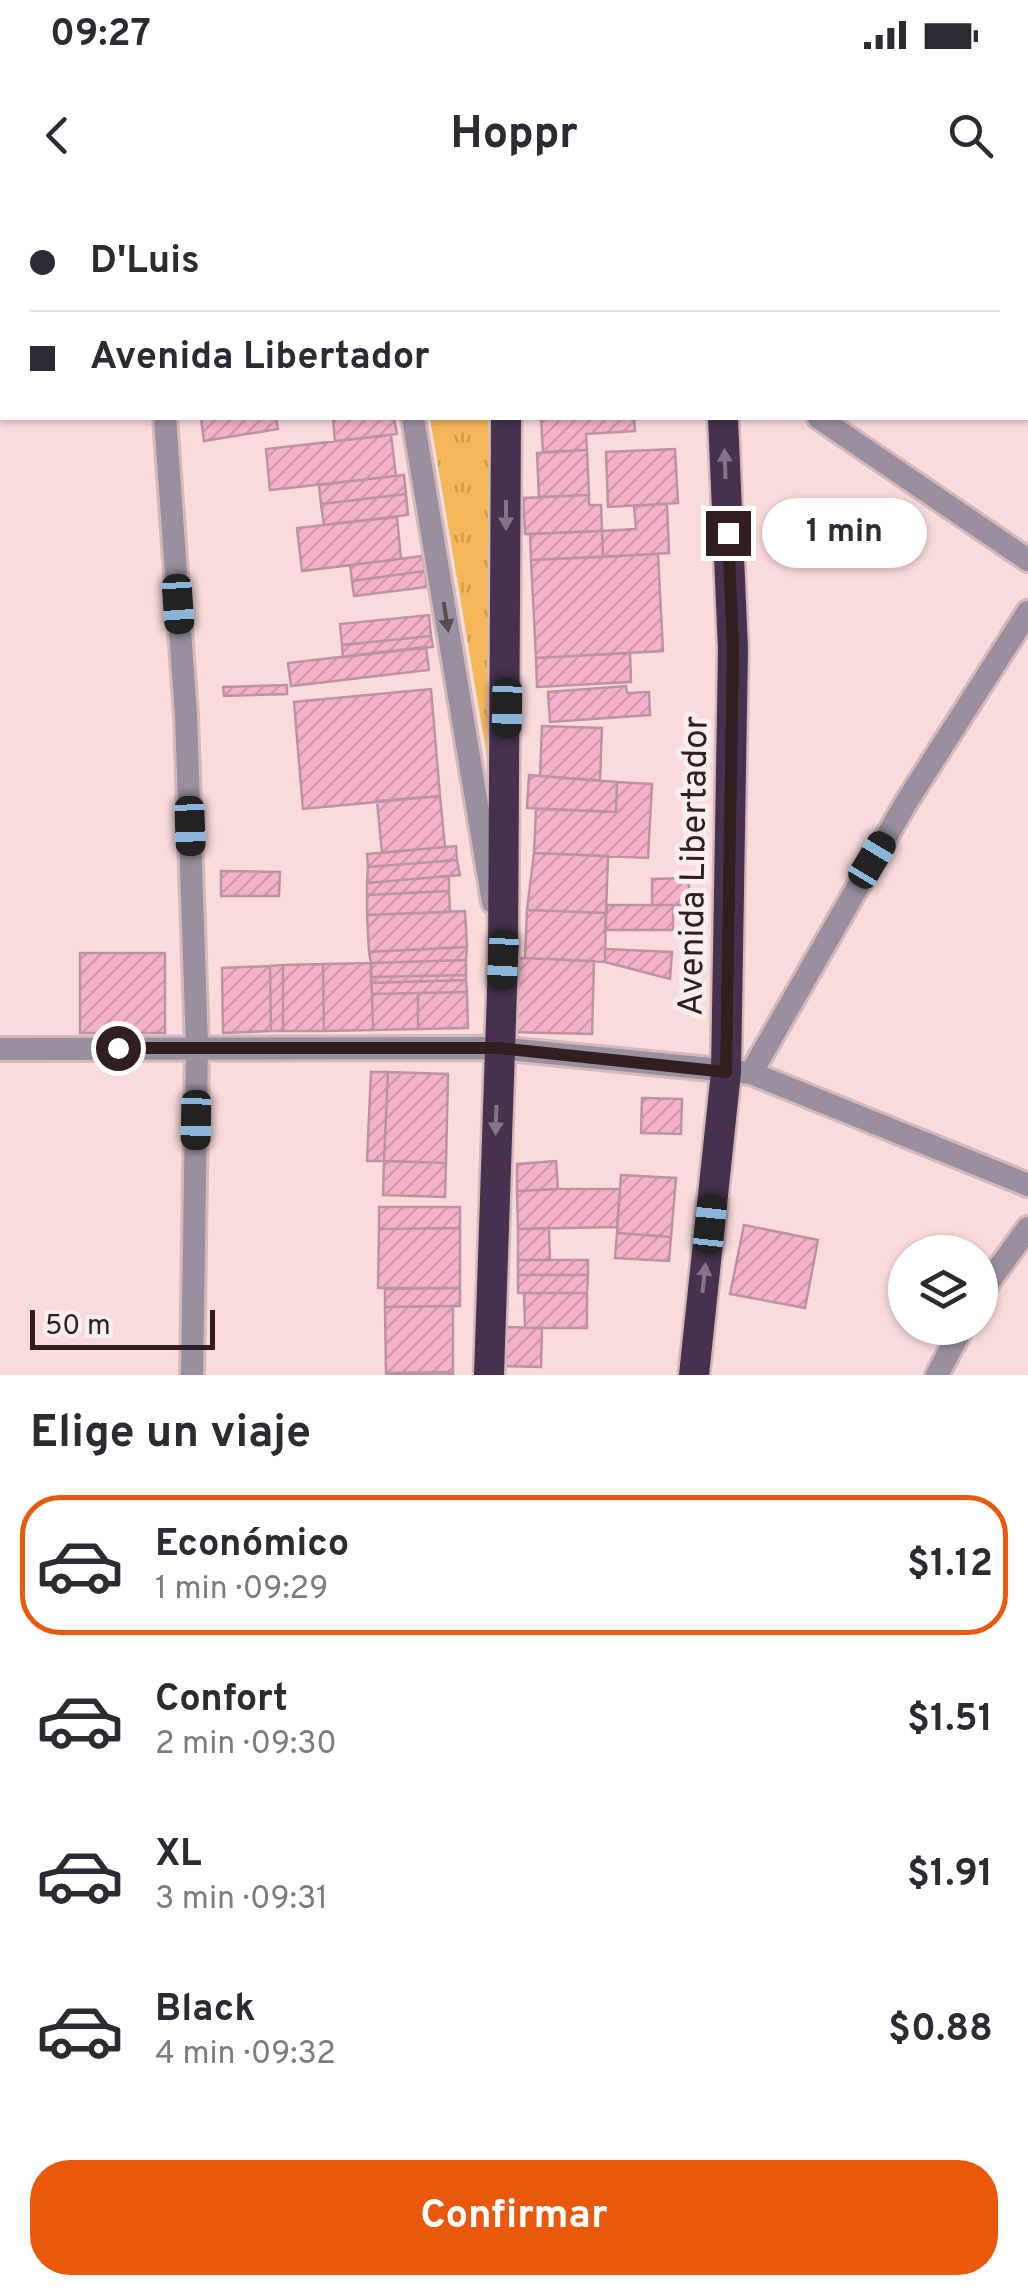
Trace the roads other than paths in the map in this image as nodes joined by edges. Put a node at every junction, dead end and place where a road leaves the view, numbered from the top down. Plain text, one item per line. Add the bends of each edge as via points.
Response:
1 (166, 420) edge
2 (413, 420) edge
3 (506, 420) edge
4 (724, 420) edge
5 (822, 420) edge
6 (1028, 560) edge
7 (1028, 612) edge
8 (503, 960) junction
9 (197, 1048) junction
10 (498, 1048) junction
11 (0, 1049) edge
12 (738, 1073) junction
13 (1028, 1184) edge
14 (1028, 1228) edge
15 (998, 1269) edge
16 (953, 1345) edge
17 (192, 1375) edge
18 (489, 1375) edge
19 (694, 1375) edge
20 (937, 1375) edge

1 - 9 street via 186,716
2 -> 8 street
3 -> 8 highway
12 -> 4 highway, Avenida Libertador
5 - 6 street
7 - 12 street
8 - 10 highway
9 - 10 street
9 - 11 street
9 - 17 street
10 - 12 street
10 -> 18 highway
12 - 13 street
19 -> 12 highway, Avenida Libertador
14 - 15 street
16 - 20 street

